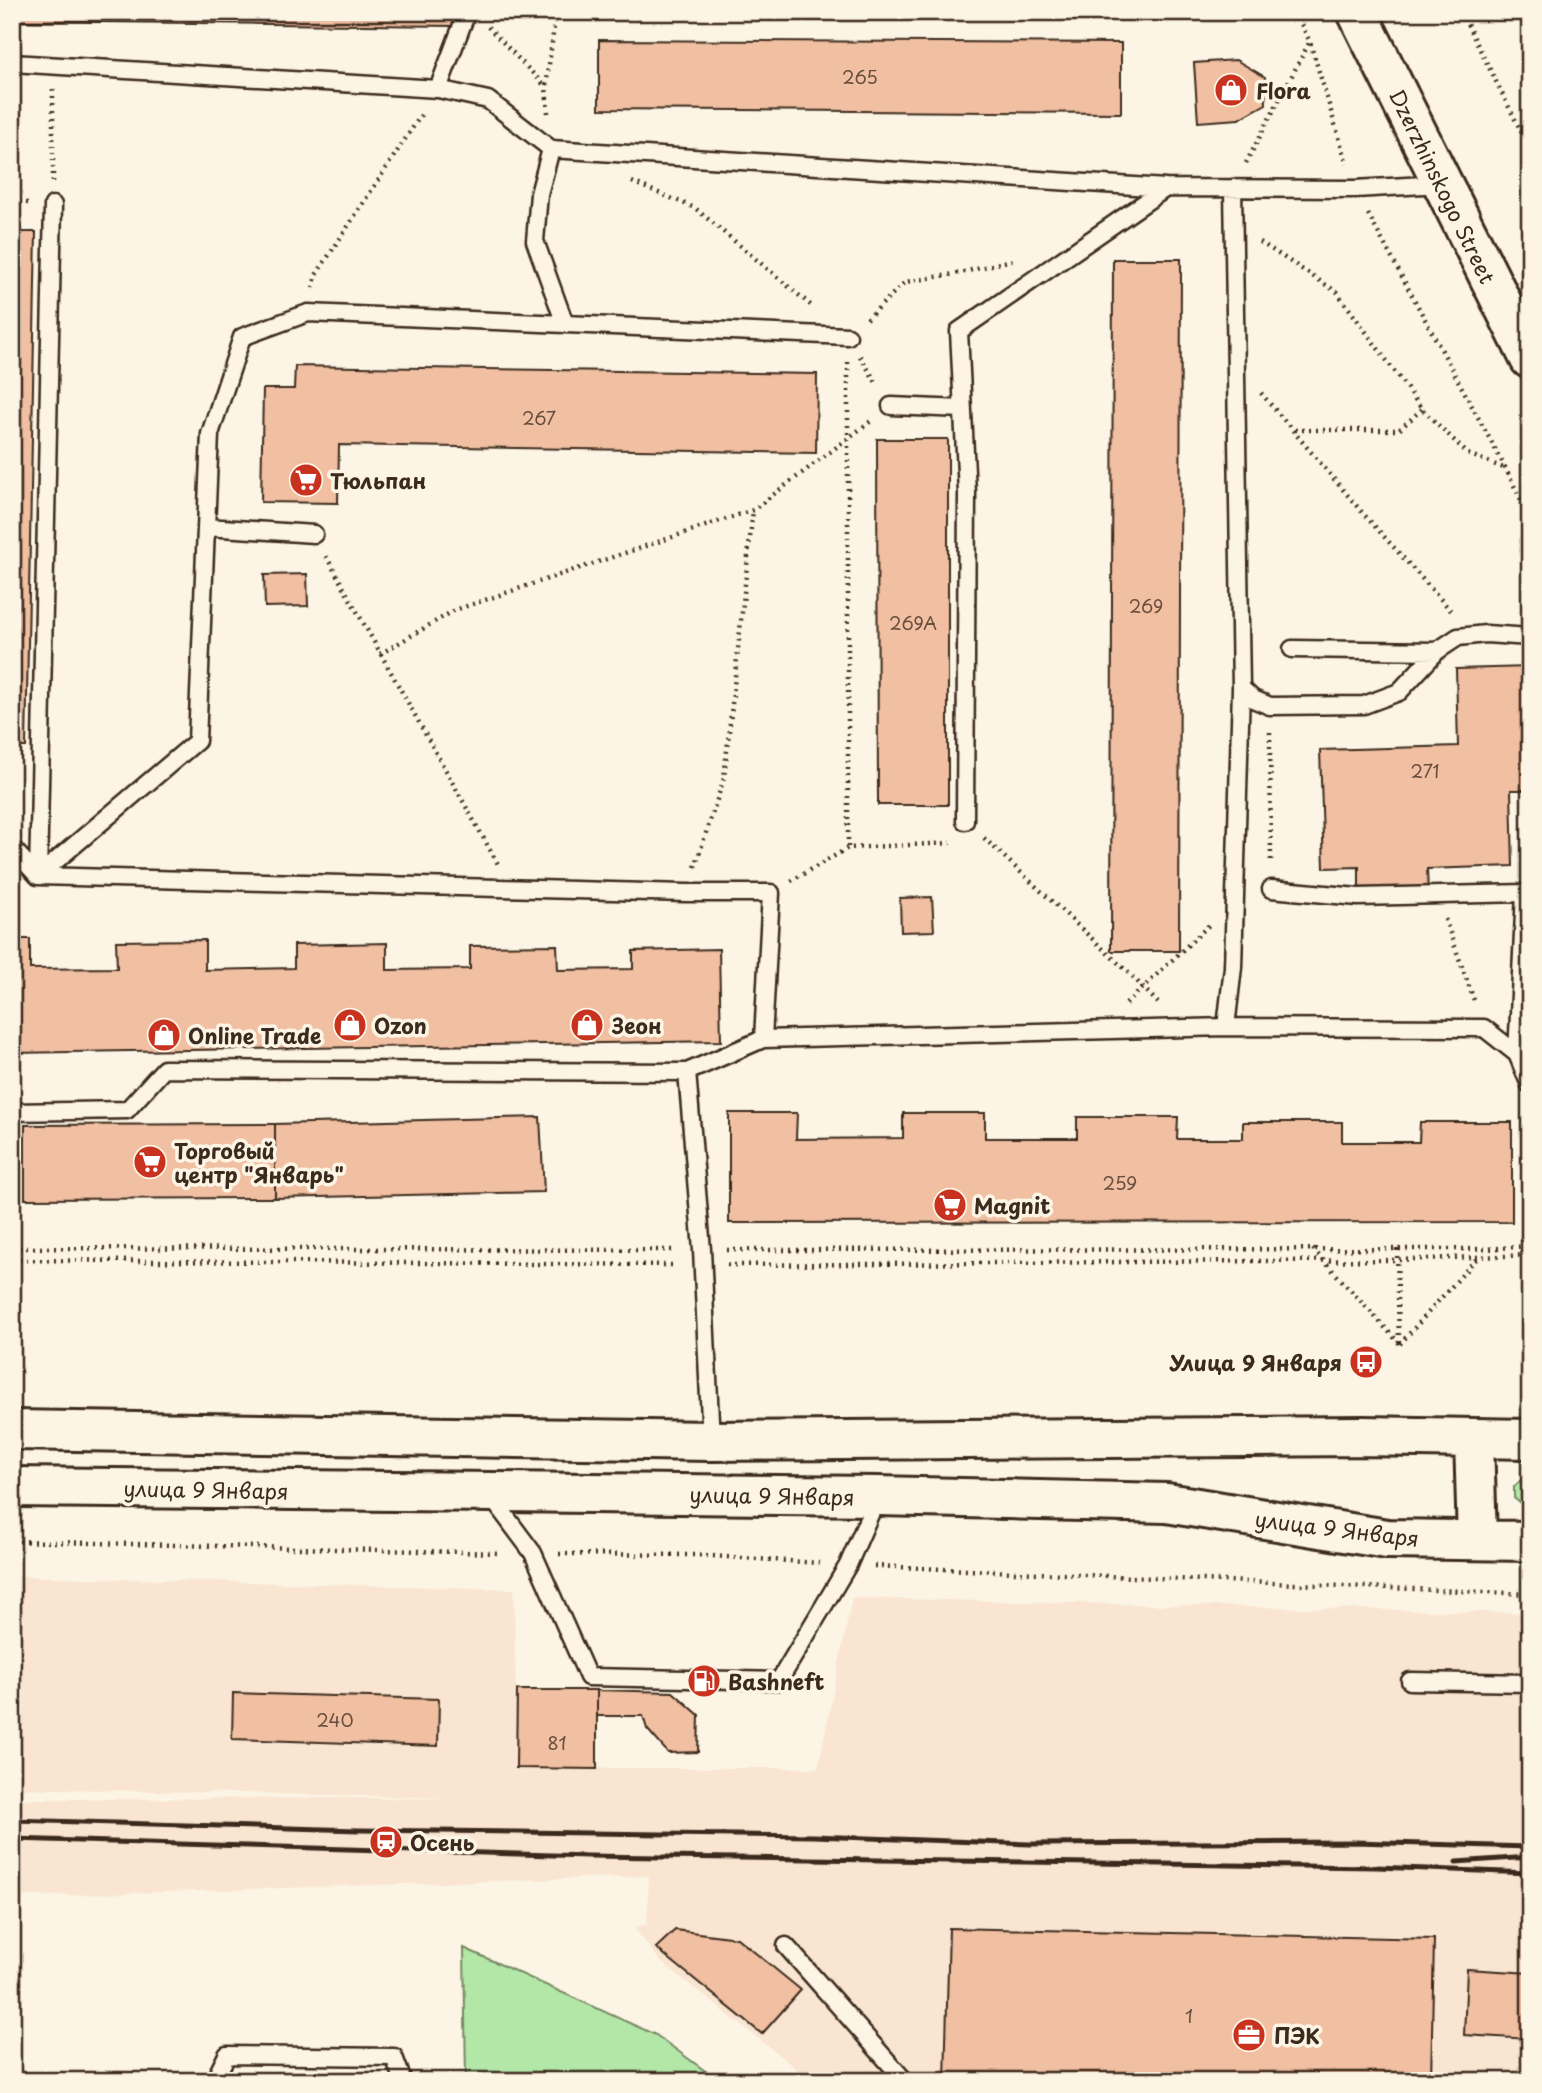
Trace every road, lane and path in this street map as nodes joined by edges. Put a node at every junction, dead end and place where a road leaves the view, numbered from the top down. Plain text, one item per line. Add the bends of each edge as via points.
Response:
1 (467, 12) edge
2 (555, 12) edge
3 (1294, 12) edge
4 (1357, 12) edge
5 (1461, 12) edge
6 (483, 22) dead end
7 (1310, 42) junction
8 (12, 62) edge
9 (52, 64) junction
10 (546, 87) junction
11 (438, 89) junction
12 (551, 149) junction
13 (1530, 149) edge
14 (623, 178) dead end
15 (1441, 184) junction
16 (1166, 188) junction
17 (1233, 188) junction
18 (1355, 189) junction
19 (53, 205) joint
20 (1233, 224) junction
21 (1025, 257) dead end
22 (308, 313) junction
23 (565, 324) junction
24 (848, 336) junction
25 (1530, 359) edge
26 (1236, 365) junction
27 (891, 406) junction
28 (962, 409) junction
29 (1422, 409) junction
30 (1294, 430) junction
31 (848, 438) junction
32 (1506, 470) junction
33 (753, 510) junction
34 (1530, 519) edge
35 (206, 527) junction
36 (314, 534) joint
37 (1473, 635) junction
38 (1530, 637) edge
39 (1293, 649) dead end
40 (1437, 651) junction
41 (380, 654) junction
42 (1241, 688) junction
43 (1270, 706) junction
44 (965, 821) joint
45 (973, 842) dead end
46 (987, 842) junction
47 (959, 843) dead end
48 (848, 848) junction
49 (12, 849) edge
50 (38, 876) junction
51 (512, 888) junction
52 (1271, 889) joint
53 (771, 892) junction
54 (686, 893) junction
55 (1436, 895) junction
56 (1235, 901) junction
57 (1143, 987) junction
58 (1227, 1027) junction
59 (1180, 1028) junction
60 (1484, 1028) junction
61 (1100, 1031) junction
62 (763, 1040) junction
63 (1517, 1054) junction
64 (687, 1072) junction
65 (1530, 1085) edge
66 (12, 1112) edge
67 (1530, 1246) edge
68 (12, 1248) edge
69 (1313, 1249) junction
70 (1397, 1249) junction
71 (1485, 1249) junction
72 (1530, 1255) edge
73 (1479, 1256) junction
74 (703, 1257) junction
75 (12, 1260) edge
76 (1323, 1260) junction
77 (1397, 1260) junction
78 (1399, 1344) junction
79 (12, 1430) edge
80 (1474, 1439) junction
81 (1530, 1439) edge
82 (711, 1441) junction
83 (12, 1487) edge
84 (488, 1492) junction
85 (877, 1496) junction
86 (1477, 1540) junction
87 (12, 1541) edge
88 (1530, 1541) edge
89 (533, 1553) junction
90 (848, 1565) junction
91 (1530, 1594) edge
92 (1409, 1681) dead end
93 (1530, 1683) edge
94 (786, 1946) dead end
95 (214, 2081) edge
96 (402, 2081) edge
97 (905, 2081) edge

1 - 11 lane
2 - 10 path
3 - 7 path
4 - 15 main road, Dzerzhinskogo Street
5 - 13 path
6 - 10 path
7 - 17 path
7 - 18 path
8 - 9 lane
9 - 11 lane
9 - 19 path
10 - 12 path
11 - 12 lane via 488,100
11 - 22 path via 316,275
12 - 16 lane
12 - 23 lane via 539,194 535,241
14 - 24 path via 695,208
15 - 18 lane
15 - 25 main road, Dzerzhinskogo Street
16 - 17 lane
16 - 28 lane via 959,331
17 - 18 lane
17 - 20 lane
18 - 32 path
19 - 50 lane
20 - 26 lane
20 - 29 path via 1337,292
21 - 24 path via 905,282
22 - 23 lane
22 - 35 lane via 242,337 210,435
23 - 24 lane
24 - 27 path
24 - 31 path
26 - 30 path
26 - 42 lane
27 - 28 lane
27 - 31 path
28 - 44 lane via 967,494
29 - 30 path via 1399,430
29 - 32 path via 1468,454
30 - 37 path
31 - 33 path
31 - 48 path
32 - 34 path
33 - 41 path via 455,610
33 - 54 path via 724,778
35 - 36 lane
35 - 50 lane via 197,741
36 - 41 path
37 - 38 lane
37 - 40 lane via 1458,636
39 - 40 lane
40 - 43 lane via 1399,692 1364,705
41 - 51 path
42 - 43 lane
42 - 56 lane
43 - 52 path
44 - 46 path
45 - 46 path
46 - 57 path
47 - 48 path
48 - 53 path
49 - 50 lane
50 - 51 lane
51 - 54 lane
52 - 55 lane via 1359,897
53 - 54 lane
53 - 62 lane
55 - 60 path
55 - 63 lane via 1525,893
56 - 57 path
56 - 58 lane
57 - 59 path
57 - 61 path
58 - 59 lane
58 - 60 lane
59 - 61 lane
60 - 63 lane
61 - 62 lane
62 - 64 lane
63 - 65 lane
64 - 66 lane via 164,1069 127,1110
64 - 74 lane
67 - 71 path
68 - 74 path
69 - 70 path
69 - 74 path
69 - 76 path
70 - 71 path
70 - 77 path
71 - 73 path
72 - 73 path
73 - 77 path
73 - 78 path
74 - 75 path
74 - 76 path
74 - 82 lane
76 - 77 path
76 - 78 path
77 - 78 path
79 - 82 main road
80 - 81 main road
80 - 82 main road
80 - 86 main road
83 - 84 main road, улица 9 Января
84 - 85 main road, улица 9 Января
84 - 89 lane
85 - 86 main road, улица 9 Января via 1167,1503 1387,1539
85 - 90 lane
86 - 88 main road, улица 9 Января
87 - 89 path
89 - 90 path via 696,1555
89 - 90 lane via 588,1677 779,1681
90 - 91 path
92 - 93 lane
94 - 97 lane
95 - 96 lane via 227,2055 241,2055 394,2057

